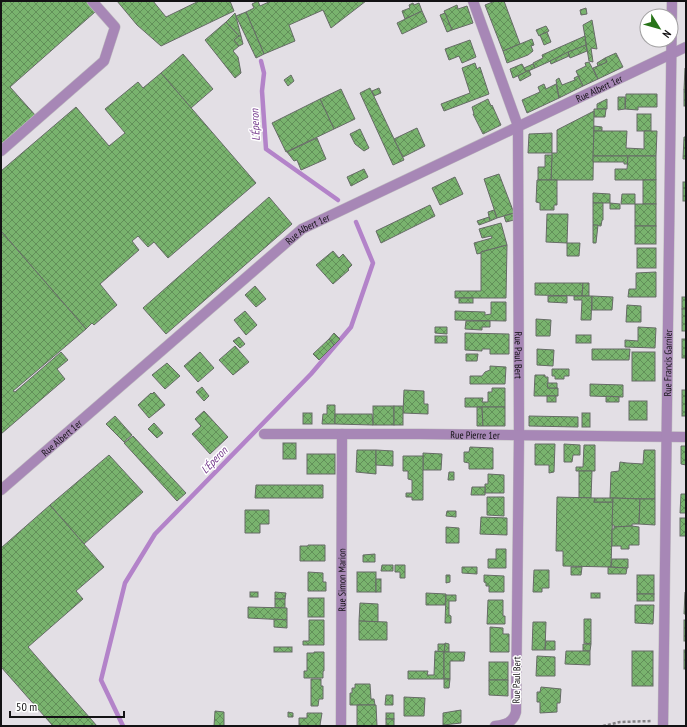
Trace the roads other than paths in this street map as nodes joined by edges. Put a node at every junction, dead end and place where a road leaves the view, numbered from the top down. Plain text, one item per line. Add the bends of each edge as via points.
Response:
1 (92, 1) edge
2 (473, 1) edge
3 (672, 1) edge
4 (686, 47) edge
5 (671, 54) junction
6 (518, 126) junction
7 (1, 151) edge
8 (264, 434) dead end
9 (342, 434) junction
10 (519, 435) junction
11 (667, 437) junction
12 (686, 437) edge
13 (1, 490) edge
14 (663, 723) edge
15 (341, 726) edge
16 (495, 726) edge

1 - 7 street via 115,27 104,61
2 - 6 street, Rue Paul Bert
3 - 5 street, Rue Francis Garnier
4 - 5 street, Rue Albert 1er
5 - 6 street, Rue Albert 1er
5 - 11 street, Rue Francis Garnier
6 - 10 street, Rue Paul Bert
6 - 13 street, Rue Albert 1er via 302,228
8 - 9 street, Rue Pierre 1er
9 - 10 street, Rue Pierre 1er
9 - 15 street, Rue Simon Marion
10 - 11 street, Rue Pierre 1er
10 - 16 street, Rue Paul Bert via 516,712 508,723
11 - 12 street, Rue Pierre 1er
11 - 14 street, Rue Francis Garnier

